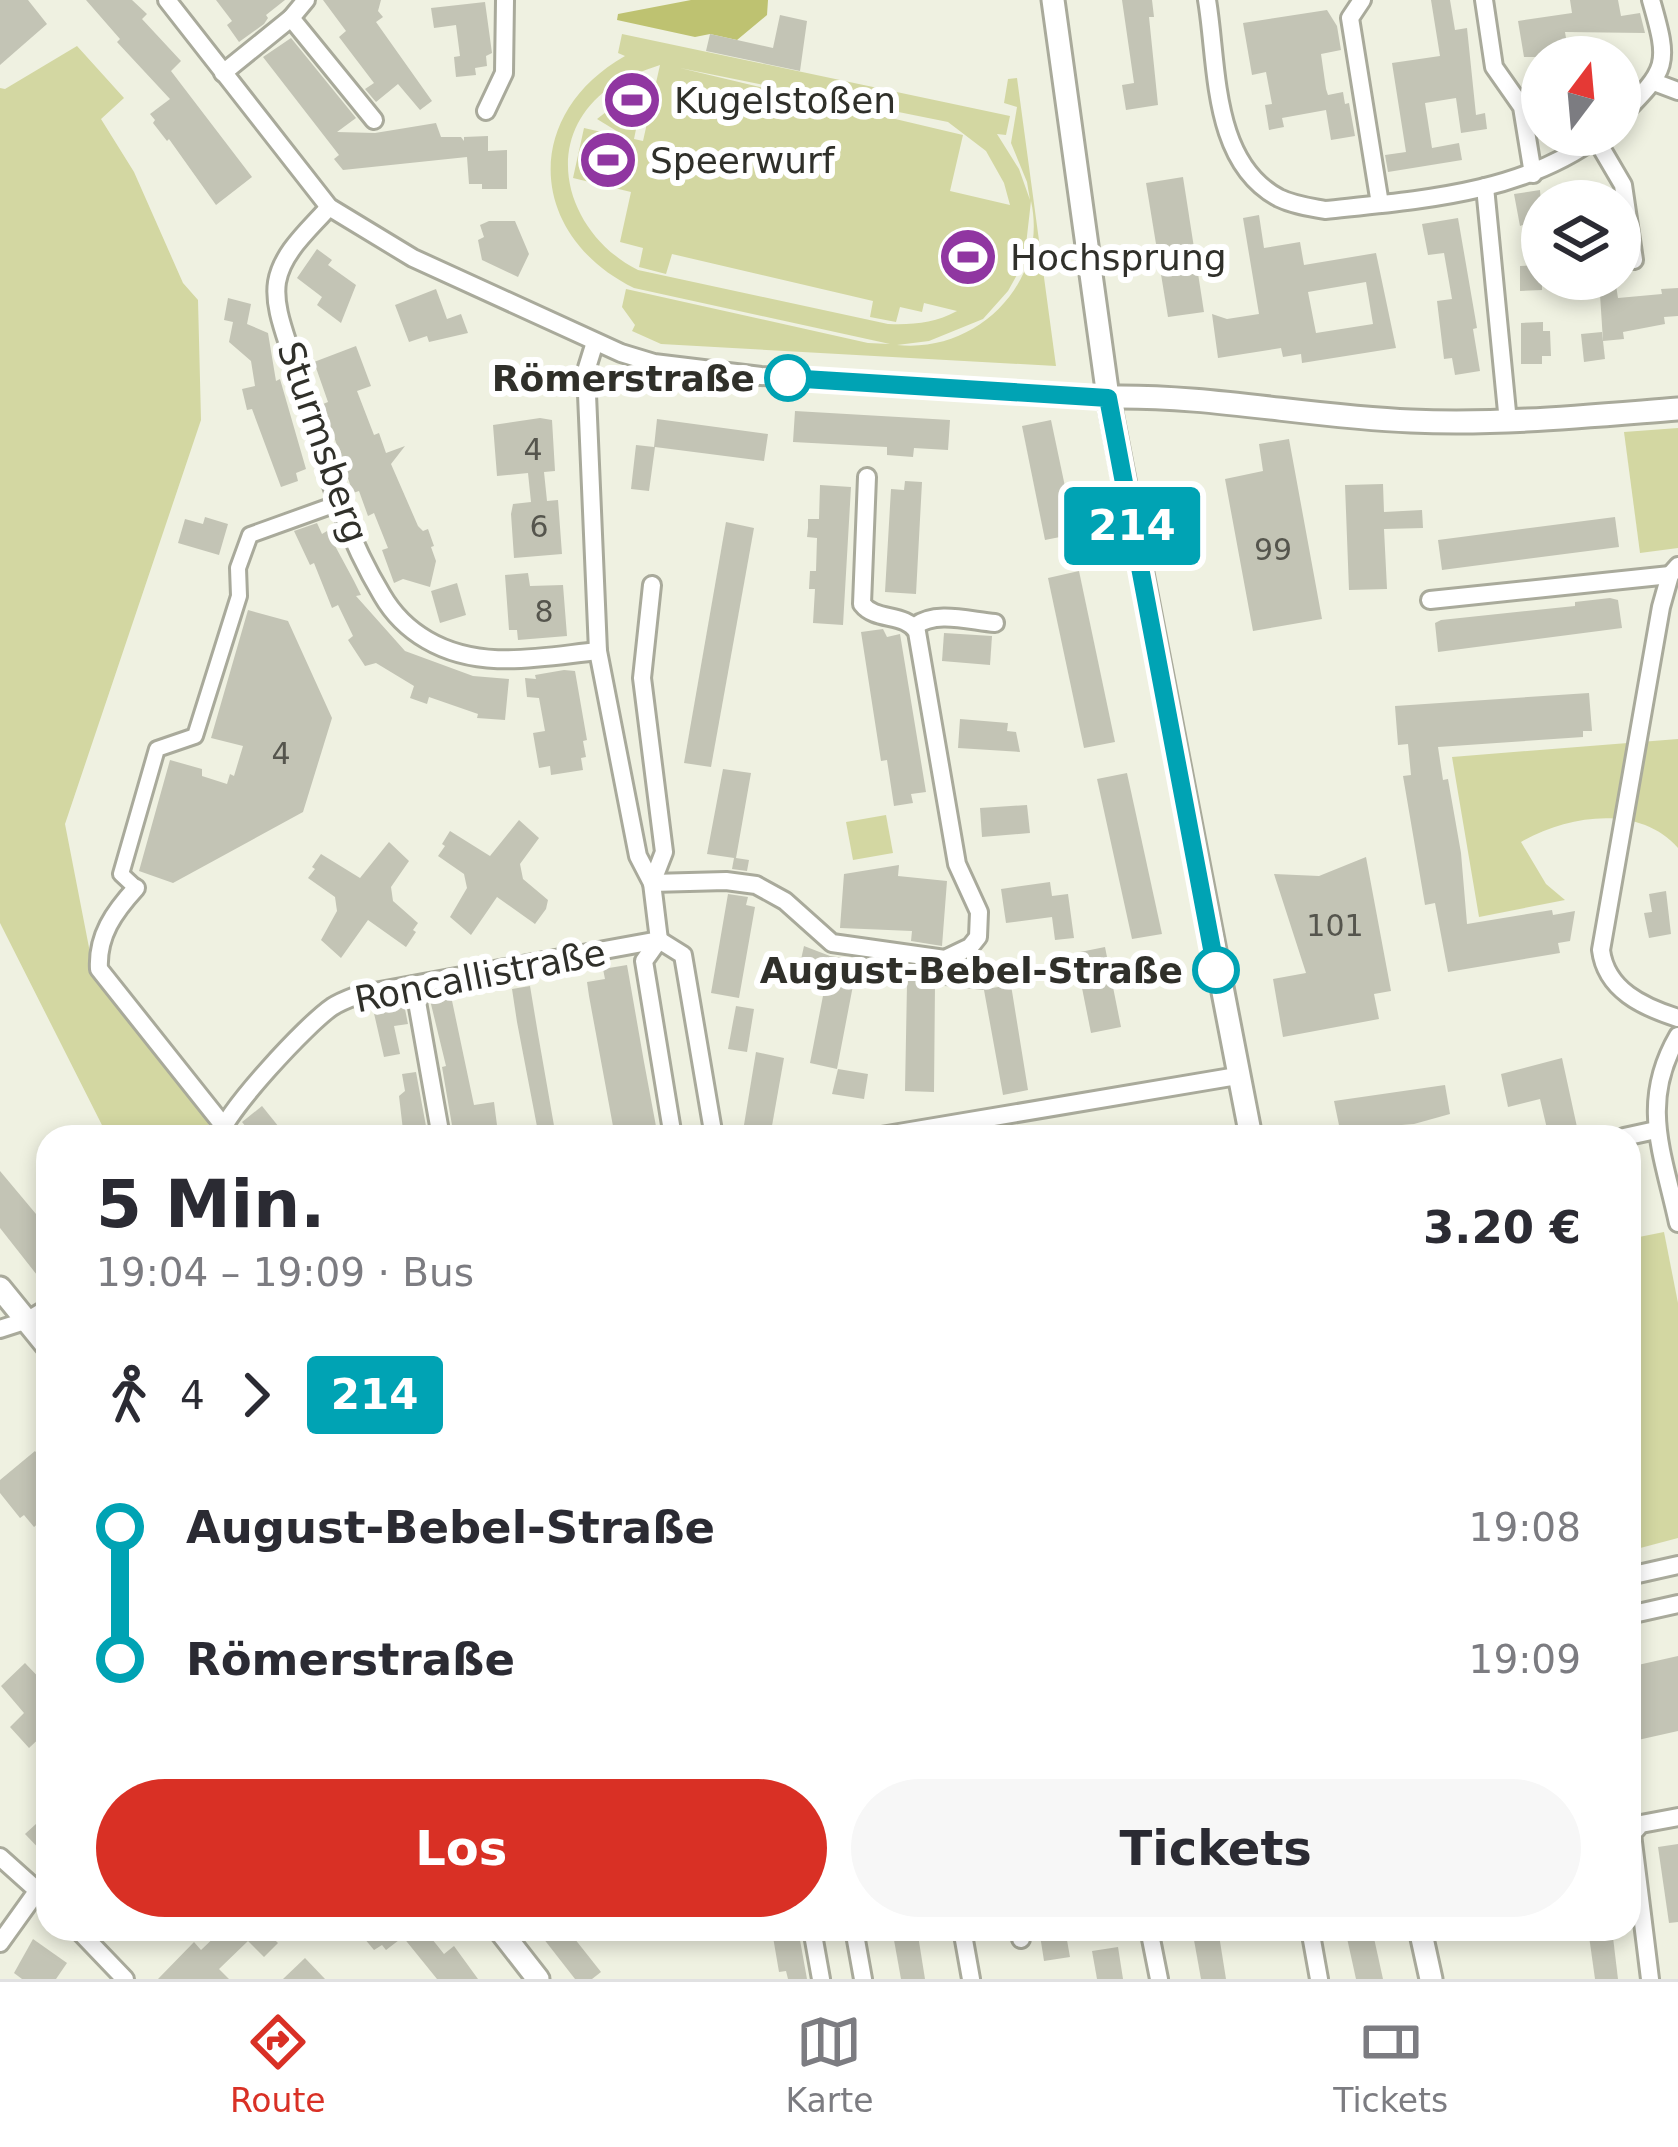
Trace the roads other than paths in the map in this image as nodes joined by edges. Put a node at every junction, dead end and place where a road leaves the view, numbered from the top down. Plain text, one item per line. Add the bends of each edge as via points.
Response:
1 (167, 0) edge
2 (306, 0) edge
3 (506, 0) edge
4 (1053, 0) edge
5 (1207, 0) edge
6 (1362, 0) edge
7 (1477, 0) edge
8 (1651, 0) edge
9 (291, 18) junction
10 (223, 73) junction
11 (1654, 82) junction
12 (1678, 91) edge
13 (1641, 95) edge
14 (486, 111) dead end
15 (374, 120) dead end
16 (1565, 156) edge
17 (1533, 174) junction
18 (1485, 187) junction
19 (1380, 204) junction
20 (329, 207) junction
21 (595, 342) junction
22 (1108, 398) junction
23 (1678, 409) edge
24 (1508, 422) junction
25 (867, 477) dead end
26 (339, 503) junction
27 (1675, 569) edge
28 (652, 585) dead end
29 (1430, 600) dead end
30 (995, 623) dead end
31 (915, 626) junction
32 (598, 651) junction
33 (652, 884) junction
34 (136, 888) joint
35 (659, 940) junction
36 (414, 986) junction
37 (1678, 1018) edge
38 (1678, 1036) edge
39 (1237, 1076) junction
40 (216, 1125) edge
41 (224, 1125) edge
42 (440, 1125) edge
43 (671, 1125) edge
44 (712, 1125) edge
45 (946, 1125) edge
46 (1248, 1125) edge
47 (1656, 1130) junction
48 (1641, 1133) edge
49 (1678, 1222) edge
50 (0, 1288) edge
51 (36, 1315) edge
52 (28, 1320) junction
53 (0, 1329) edge
54 (36, 1331) edge
55 (1678, 1565) edge
56 (1641, 1573) edge
57 (1678, 1604) edge
58 (1641, 1612) edge
59 (1678, 1817) edge
60 (1641, 1824) edge
61 (0, 1857) edge
62 (36, 1889) edge
63 (36, 1903) edge
64 (1641, 1917) edge
65 (88, 1941) edge
66 (508, 1941) edge
67 (814, 1941) edge
68 (856, 1941) edge
69 (964, 1941) edge
70 (1151, 1941) edge
71 (1312, 1941) edge
72 (1423, 1941) edge
73 (0, 1943) edge
74 (125, 1979) edge
75 (538, 1979) edge
76 (820, 1979) edge
77 (863, 1979) edge
78 (970, 1979) edge
79 (1159, 1979) edge
80 (1319, 1979) edge
81 (1431, 1979) edge
82 (1650, 1979) edge

1 - 10 street
2 - 9 street
3 - 14 street via 504,73
4 - 22 street
5 - 19 street via 1228,134 1257,182 1277,197 1324,210
6 - 19 street via 1350,18
7 - 17 street via 1494,68 1522,107
8 - 11 street via 1664,57
9 - 10 street
9 - 15 street
10 - 20 street
11 - 12 street
11 - 13 street
16 - 17 street
17 - 18 street
18 - 19 street
18 - 24 street
20 - 21 street via 413,258
20 - 26 street, Sturmsberg via 282,264 276,298
21 - 22 street via 654,363 761,376
21 - 32 street via 586,371
22 - 24 street
22 - 39 street
23 - 24 street
25 - 31 street via 862,604
26 - 32 street, Sturmsberg via 385,600 424,638 507,661
26 - 34 street via 250,535 195,736 158,749 121,874
27 - 29 street
27 - 37 street via 1661,608 1601,950 1617,986
28 - 33 street via 642,678 664,852
30 - 31 street via 937,617
31 - 33 street via 957,864 979,912 970,947 945,959 832,943 756,885
32 - 33 street via 638,856
33 - 35 street
34 - 40 street via 115,911 98,949 99,969
35 - 36 street, Roncallistraße
35 - 43 street via 644,961
35 - 44 street via 683,955
36 - 41 street, Roncallistraße via 358,994 332,1007
36 - 42 street
38 - 47 street via 1660,1075
39 - 45 street
39 - 46 street
47 - 48 street
47 - 49 street
50 - 52 street
51 - 52 street
52 - 53 street
52 - 54 street
55 - 56 street
57 - 58 street
59 - 60 street
61 - 62 street
63 - 73 street
64 - 82 street
65 - 74 street
66 - 75 street
67 - 76 street
68 - 77 street
69 - 78 street
70 - 79 street
71 - 80 street
72 - 81 street

